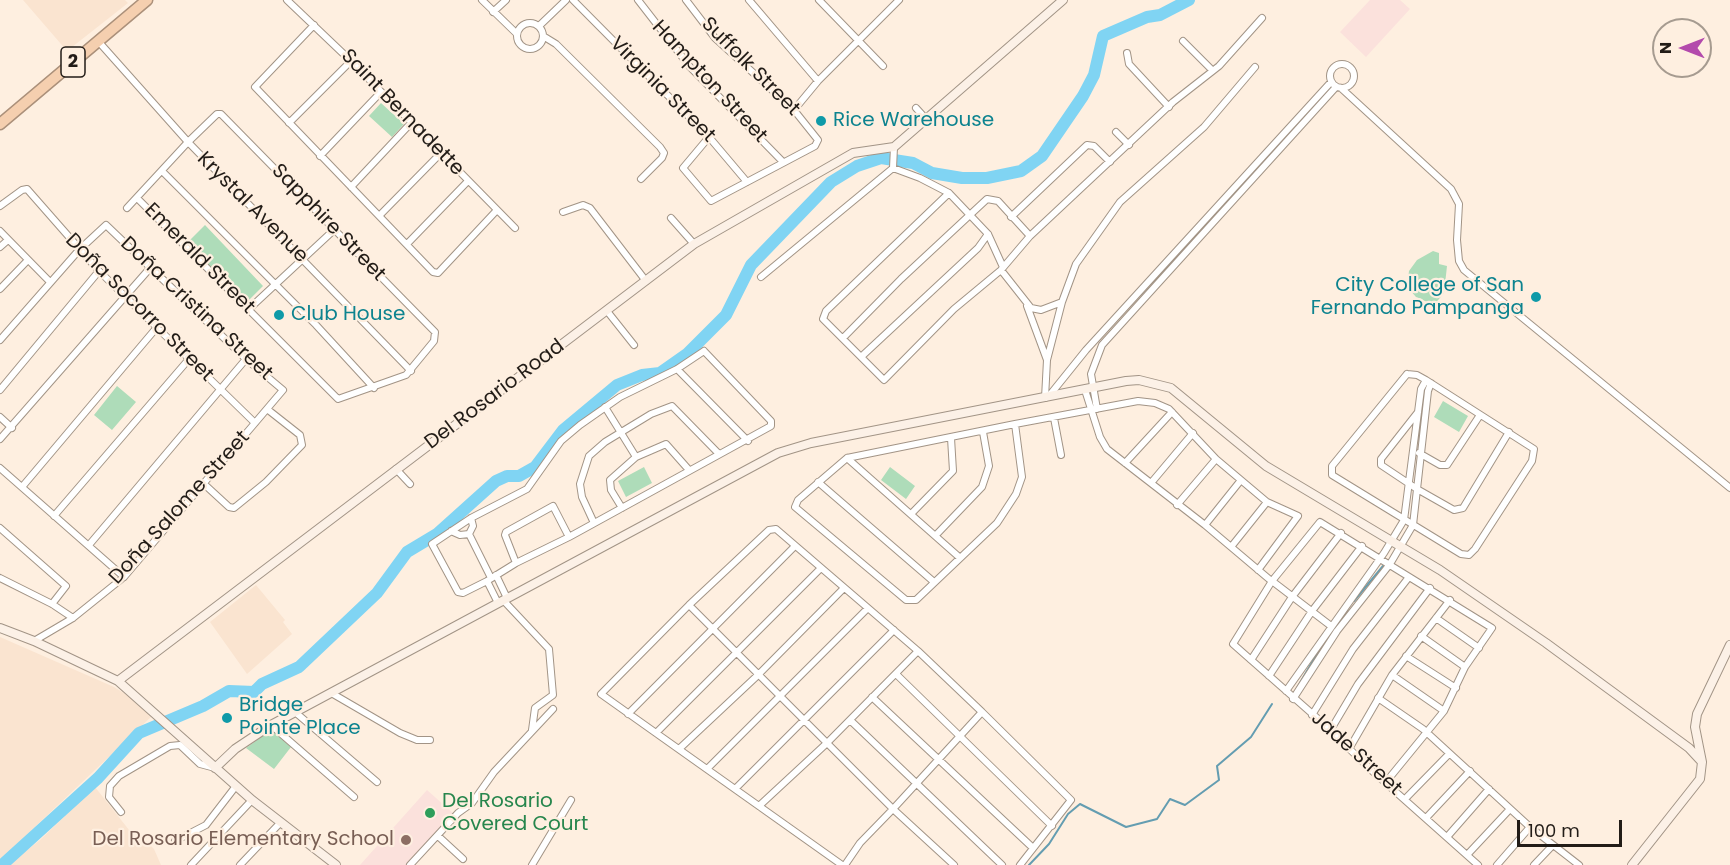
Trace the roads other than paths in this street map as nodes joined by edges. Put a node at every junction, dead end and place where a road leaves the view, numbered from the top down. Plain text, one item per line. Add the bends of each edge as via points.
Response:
1 (147, 0) edge
2 (287, 0) edge
3 (482, 0) edge
4 (506, 0) edge
5 (566, 0) edge
6 (573, 0) edge
7 (638, 0) edge
8 (686, 0) edge
9 (749, 0) edge
10 (819, 0) edge
11 (899, 0) edge
12 (1063, 0) edge
13 (493, 12) junction
14 (1262, 18) dead end
15 (314, 25) junction
16 (539, 26) junction
17 (517, 34) junction
18 (543, 36) junction
19 (98, 41) junction
20 (859, 41) junction
21 (1183, 41) dead end
22 (1127, 52) dead end
23 (351, 61) junction
24 (883, 66) dead end
25 (1255, 67) dead end
26 (1212, 70) junction
27 (818, 81) junction
28 (1336, 86) junction
29 (381, 92) junction
30 (1169, 107) junction
31 (916, 108) dead end
32 (794, 110) junction
33 (926, 119) junction
34 (289, 123) junction
35 (411, 123) junction
36 (0, 124) edge
37 (1116, 132) dead end
38 (709, 137) junction
39 (188, 142) junction
40 (1129, 145) junction
41 (895, 151) junction
42 (441, 153) junction
43 (320, 156) junction
44 (783, 162) junction
45 (1110, 162) junction
46 (893, 167) junction
47 (162, 171) junction
48 (641, 179) dead end
49 (468, 181) junction
50 (747, 182) junction
51 (351, 187) junction
52 (949, 194) junction
53 (137, 198) junction
54 (0, 206) edge
55 (127, 208) dead end
56 (497, 210) junction
57 (563, 212) dead end
58 (971, 214) junction
59 (380, 215) junction
60 (1011, 217) junction
61 (671, 218) dead end
62 (515, 228) dead end
63 (335, 229) junction
64 (0, 231) edge
65 (988, 234) junction
66 (1030, 237) junction
67 (8, 240) junction
68 (407, 244) junction
69 (694, 244) junction
70 (0, 247) edge
71 (79, 250) junction
72 (302, 258) junction
73 (27, 261) junction
74 (151, 267) junction
75 (1002, 268) junction
76 (99, 271) junction
77 (761, 277) dead end
78 (646, 281) junction
79 (50, 282) junction
80 (275, 285) junction
81 (0, 289) edge
82 (126, 297) junction
83 (1062, 302) junction
84 (1027, 306) junction
85 (250, 308) junction
86 (607, 311) junction
87 (158, 326) junction
88 (843, 338) junction
89 (0, 340) edge
90 (634, 345) dead end
91 (861, 357) junction
92 (189, 359) junction
93 (246, 359) junction
94 (1047, 360) junction
95 (677, 369) junction
96 (411, 371) junction
97 (1428, 381) junction
98 (374, 388) junction
99 (1089, 389) junction
100 (0, 390) edge
101 (220, 390) junction
102 (282, 393) joint
103 (1047, 397) junction
104 (605, 407) junction
105 (267, 409) junction
106 (1094, 409) junction
107 (1172, 412) junction
108 (1418, 412) junction
109 (1480, 415) junction
110 (0, 417) edge
111 (1054, 418) junction
112 (255, 423) junction
113 (1016, 424) junction
114 (12, 428) junction
115 (622, 431) junction
116 (983, 432) junction
117 (1509, 432) junction
118 (1193, 433) junction
119 (1401, 433) junction
120 (1415, 436) junction
121 (951, 438) junction
122 (0, 439) edge
123 (748, 441) junction
124 (1413, 449) junction
125 (719, 454) junction
126 (1421, 454) junction
127 (1061, 455) dead end
128 (636, 457) junction
129 (847, 458) junction
130 (1216, 459) junction
131 (1125, 463) junction
132 (0, 468) edge
133 (395, 468) junction
134 (689, 470) junction
135 (1241, 480) junction
136 (818, 482) junction
137 (1151, 483) junction
138 (1409, 483) junction
139 (204, 484) junction
140 (410, 484) dead end
141 (22, 487) junction
142 (1730, 488) edge
143 (1417, 489) junction
144 (1268, 502) junction
145 (1177, 505) junction
146 (622, 508) junction
147 (912, 513) junction
148 (54, 516) junction
149 (471, 518) junction
150 (1404, 520) junction
151 (594, 523) junction
152 (1205, 525) junction
153 (1413, 525) junction
154 (0, 528) edge
155 (451, 531) junction
156 (1341, 533) junction
157 (469, 534) junction
158 (936, 535) junction
159 (569, 537) junction
160 (1393, 540) junction
161 (88, 545) junction
162 (1401, 545) junction
163 (795, 546) junction
164 (1362, 546) junction
165 (1231, 547) junction
166 (959, 557) junction
167 (1381, 558) junction
168 (516, 563) junction
169 (1390, 564) junction
170 (821, 568) junction
171 (1258, 570) junction
172 (124, 577) junction
173 (1409, 577) junction
174 (0, 578) edge
175 (491, 578) junction
176 (1271, 580) junction
177 (934, 582) junction
178 (844, 588) junction
179 (1430, 588) junction
180 (1292, 597) junction
181 (503, 600) junction
182 (1450, 600) junction
183 (52, 604) junction
184 (689, 605) junction
185 (868, 608) junction
186 (1312, 611) junction
187 (73, 618) junction
188 (1436, 618) junction
189 (1330, 625) junction
190 (0, 628) edge
191 (713, 630) junction
192 (894, 630) junction
193 (1337, 631) junction
194 (1421, 636) junction
195 (34, 641) junction
196 (1730, 645) edge
197 (1479, 648) junction
198 (918, 651) junction
199 (736, 652) junction
200 (1406, 656) junction
201 (1251, 660) junction
202 (1465, 667) junction
203 (896, 674) junction
204 (758, 675) junction
205 (1392, 675) junction
206 (1269, 676) junction
207 (118, 681) junction
208 (1456, 688) junction
209 (1286, 691) junction
210 (333, 694) junction
211 (780, 697) junction
212 (873, 697) junction
213 (1378, 698) junction
214 (1293, 699) junction
215 (553, 709) dead end
216 (1444, 711) junction
217 (295, 712) junction
218 (982, 712) junction
219 (628, 714) junction
220 (1312, 715) junction
221 (850, 720) junction
222 (804, 721) junction
223 (271, 725) junction
224 (1330, 730) junction
225 (1425, 732) junction
226 (531, 733) junction
227 (656, 733) junction
228 (960, 736) junction
229 (430, 740) dead end
230 (827, 744) junction
231 (679, 749) junction
232 (1349, 749) junction
233 (1449, 754) junction
234 (937, 761) junction
235 (1702, 762) junction
236 (214, 768) junction
237 (707, 769) junction
238 (1470, 771) junction
239 (377, 782) dead end
240 (1386, 782) junction
241 (916, 785) junction
242 (236, 786) junction
243 (735, 789) junction
244 (1489, 789) junction
245 (354, 797) dead end
246 (1405, 799) junction
247 (252, 800) junction
248 (571, 800) dead end
249 (759, 806) junction
250 (1510, 808) junction
251 (893, 809) junction
252 (121, 812) dead end
253 (1426, 818) junction
254 (281, 822) junction
255 (1052, 826) junction
256 (1530, 827) junction
257 (438, 836) junction
258 (1447, 837) junction
259 (175, 841) dead end
260 (1553, 845) junction
261 (1033, 848) junction
262 (1467, 855) junction
263 (463, 858) dead end
264 (1576, 864) edge
265 (191, 865) edge
266 (240, 865) edge
267 (336, 865) edge
268 (410, 865) edge
269 (532, 865) edge
270 (843, 865) edge
271 (954, 865) edge
272 (1002, 865) edge
273 (1020, 865) edge
274 (1478, 865) edge
275 (1497, 865) edge
276 (1534, 865) edge
277 (1632, 865) edge

1 - 19 highway, 2
2 - 15 street, Saint Bernadette
3 - 13 street
4 - 13 street
5 - 16 street
6 - 38 street, Virginia Street
7 - 44 street, Hampton Street via 690,67
8 - 32 street, Suffolk Street via 715,38
9 - 27 street
10 - 20 street
11 - 20 street
12 - 33 street
13 - 17 street
14 - 26 street
15 - 23 street, Saint Bernadette
15 - 34 street via 256,83 257,90
16 - 17 street via 524,24
16 - 18 street
17 - 18 street via 521,46 529,50 538,47
18 - 48 street via 556,44 660,147 662,158
19 - 36 highway, 2
19 - 39 street, Krystal Avenue
20 - 24 street
20 - 27 street
21 - 26 street
22 - 30 street via 1129,64
23 - 29 street, Saint Bernadette
23 - 34 street
25 - 83 street via 1204,127 1120,202 1076,264
26 - 30 street
27 - 32 street
28 - 99 street via 1102,345
28 - 103 street via 1086,350
28 - 142 street via 1452,189 1459,204 1457,240 1464,270
29 - 35 street, Saint Bernadette
29 - 43 street
30 - 40 street
31 - 33 street
32 - 44 street, Suffolk Street via 818,140 815,146
33 - 41 street
34 - 43 street
35 - 42 street, Saint Bernadette
35 - 51 street
37 - 40 street
38 - 50 street, Virginia Street
38 - 50 street, Suffolk Street via 683,170 711,201
39 - 47 street
39 - 63 street, Sapphire Street via 221,114
39 - 72 street, Krystal Avenue
40 - 45 street
41 - 46 street
41 - 69 street, Del Rosario Road via 853,153
42 - 49 street, Saint Bernadette
42 - 59 street
43 - 51 street
44 - 50 street, Suffolk Street
45 - 60 street via 1094,146 1087,145
45 - 66 street
46 - 52 street
46 - 77 street
47 - 53 street
47 - 80 street
49 - 56 street, Saint Bernadette
49 - 68 street
51 - 59 street
52 - 58 street
52 - 88 street via 824,314 825,322
53 - 55 street
53 - 85 street, Emerald Street
54 - 71 street, Doña Socorro Street via 27,189
56 - 62 street, Saint Bernadette
56 - 68 street via 438,273
57 - 78 street via 574,206 590,208
58 - 60 street via 987,199 994,198
58 - 65 street
58 - 88 street
59 - 68 street
60 - 66 street
61 - 69 street
63 - 72 street
63 - 96 street, Sapphire Street via 435,332 434,340
64 - 67 street
65 - 75 street
65 - 91 street via 978,248
66 - 75 street
67 - 70 street
67 - 73 street
69 - 78 street, Del Rosario Road
71 - 74 street, Doña Cristina Street via 107,226
71 - 76 street, Doña Socorro Street
71 - 79 street
72 - 80 street
72 - 96 street, Krystal Avenue
73 - 79 street
73 - 81 street
74 - 82 street
74 - 93 street, Doña Cristina Street
75 - 84 street
75 - 91 street via 954,309 884,380
76 - 82 street, Doña Socorro Street
76 - 100 street
78 - 86 street, Del Rosario Road
79 - 89 street
80 - 85 street
80 - 98 street
82 - 87 street, Doña Socorro Street
82 - 114 street
83 - 84 street via 1041,310
83 - 94 street
84 - 94 street
85 - 98 street, Emerald Street via 336,398
86 - 90 street
86 - 133 street, Del Rosario Road
87 - 92 street, Doña Socorro Street
87 - 141 street
88 - 91 street
92 - 101 street, Doña Socorro Street
92 - 148 street
93 - 101 street
93 - 102 street, Doña Cristina Street via 282,388
94 - 103 street
95 - 104 street
95 - 123 street
95 - 123 street via 705,351 771,421 771,426
96 - 98 street
97 - 108 street via 1421,389
97 - 109 street
97 - 126 street
97 - 150 street via 1407,374 1332,466 1334,478
99 - 103 street
99 - 106 street
99 - 160 street via 1139,380 1171,388 1274,472
101 - 112 street, Doña Socorro Street
101 - 161 street
102 - 105 street, Doña Salome Street
103 - 181 street via 811,443 778,453
104 - 115 street
104 - 149 street via 561,441 527,489
105 - 112 street, Doña Salome Street
105 - 139 street via 300,435 302,445 234,508
106 - 107 street via 1138,401 1155,403
106 - 111 street
106 - 131 street via 1102,443
107 - 118 street
107 - 131 street
108 - 119 street
108 - 120 street
109 - 117 street
109 - 126 street via 1447,465
110 - 114 street
111 - 113 street
111 - 127 street
112 - 139 street, Doña Salome Street
113 - 116 street
113 - 166 street via 1022,477 1016,494 997,523
114 - 122 street
115 - 125 street via 672,406
115 - 128 street
115 - 151 street via 596,449 582,470 582,497
116 - 121 street
116 - 158 street via 989,466 982,487
117 - 143 street via 1463,508 1454,510
117 - 153 street via 1530,445 1534,456 1472,554 1461,554
118 - 130 street
118 - 137 street
119 - 120 street
119 - 138 street via 1381,459 1381,465
120 - 124 street
121 - 129 street
121 - 147 street via 953,471
123 - 125 street
124 - 126 street
124 - 138 street
125 - 134 street
126 - 143 street
128 - 134 street via 666,444
128 - 146 street via 610,480 611,490
129 - 136 street
129 - 147 street
130 - 135 street
130 - 145 street
131 - 137 street
132 - 141 street
133 - 140 street
133 - 207 street, Del Rosario Road
134 - 146 street
135 - 144 street
135 - 152 street
136 - 177 street
136 - 177 street via 795,507 906,600 916,600
137 - 145 street
138 - 143 street
138 - 150 street
139 - 172 street, Doña Salome Street
141 - 148 street
143 - 153 street
144 - 165 street
144 - 171 street via 1295,513 1298,519
145 - 152 street
146 - 151 street
147 - 158 street
148 - 161 street
149 - 155 street
149 - 157 street
150 - 153 street
150 - 160 street
151 - 159 street
152 - 165 street
153 - 162 street
154 - 183 street via 66,586
155 - 157 street
155 - 175 street via 432,544 458,592
156 - 164 street
156 - 176 street via 1320,522
156 - 180 street
157 - 175 street
158 - 166 street
159 - 168 street
159 - 168 street via 553,506 505,535
160 - 162 street
160 - 167 street
161 - 172 street
162 - 169 street
162 - 235 street via 1546,642 1689,748
163 - 170 street
163 - 184 street via 776,529 769,530
163 - 191 street
164 - 167 street
164 - 186 street
165 - 171 street
166 - 177 street
167 - 169 street
167 - 189 street
168 - 175 street
169 - 173 street
169 - 193 street
170 - 178 street
170 - 199 street
171 - 176 street
172 - 187 street, Doña Salome Street
173 - 179 street
173 - 220 street via 1353,649
174 - 183 street
175 - 181 street
175 - 181 street
176 - 180 street
176 - 201 street, Jade Street via 1233,644
178 - 185 street
178 - 204 street
179 - 182 street
179 - 224 street via 1358,684
180 - 186 street
180 - 201 street
181 - 210 street
181 - 226 street via 549,649 553,695 535,708
182 - 188 street
182 - 197 street via 1492,628
183 - 187 street
184 - 191 street
184 - 219 street via 601,692
185 - 192 street
185 - 211 street
186 - 189 street
186 - 206 street
187 - 195 street, Doña Salome Street
188 - 194 street
188 - 197 street
189 - 193 street
189 - 209 street
190 - 195 street
191 - 199 street
191 - 219 street
192 - 198 street
192 - 222 street
193 - 214 street
194 - 200 street
194 - 202 street
195 - 207 street
196 - 235 street via 1697,714 1695,727
197 - 202 street
198 - 203 street
198 - 218 street
199 - 204 street
199 - 227 street
200 - 205 street
200 - 208 street
201 - 206 street, Jade Street
202 - 208 street
203 - 212 street
203 - 228 street
204 - 211 street
204 - 231 street
205 - 213 street
205 - 216 street
206 - 209 street, Jade Street
207 - 236 street
208 - 216 street
209 - 214 street, Jade Street
210 - 217 street
210 - 229 street via 400,733
211 - 222 street
211 - 237 street
212 - 221 street
212 - 234 street
213 - 225 street
213 - 232 street
214 - 220 street, Jade Street
215 - 226 street
216 - 225 street
217 - 223 street
217 - 239 street
218 - 228 street
218 - 255 street via 1070,797 1070,804
219 - 227 street
220 - 224 street, Jade Street
221 - 230 street
221 - 241 street
222 - 230 street
222 - 243 street
223 - 236 street
223 - 245 street
224 - 232 street, Jade Street
225 - 233 street
225 - 240 street
226 - 257 street via 494,772 472,803
227 - 231 street
228 - 234 street
228 - 255 street
230 - 249 street
230 - 251 street
231 - 237 street
232 - 240 street, Jade Street
233 - 238 street
233 - 246 street
234 - 241 street
234 - 261 street
235 - 277 street via 1700,778
236 - 242 street
236 - 252 street via 200,764 180,745 170,746 119,776 110,786 109,797
237 - 243 street
238 - 244 street
238 - 253 street
240 - 246 street, Jade Street
241 - 251 street
241 - 272 street
242 - 247 street
242 - 259 street via 206,825
243 - 249 street
244 - 250 street
244 - 258 street
246 - 253 street, Jade Street
247 - 254 street
247 - 265 street
248 - 269 street
249 - 270 street
250 - 256 street
250 - 262 street
251 - 270 street
251 - 271 street
253 - 258 street, Jade Street
254 - 266 street
254 - 267 street
255 - 261 street
256 - 260 street
256 - 275 street
257 - 263 street
257 - 268 street
258 - 262 street, Jade Street
260 - 264 street
260 - 276 street
261 - 273 street
262 - 274 street, Jade Street

